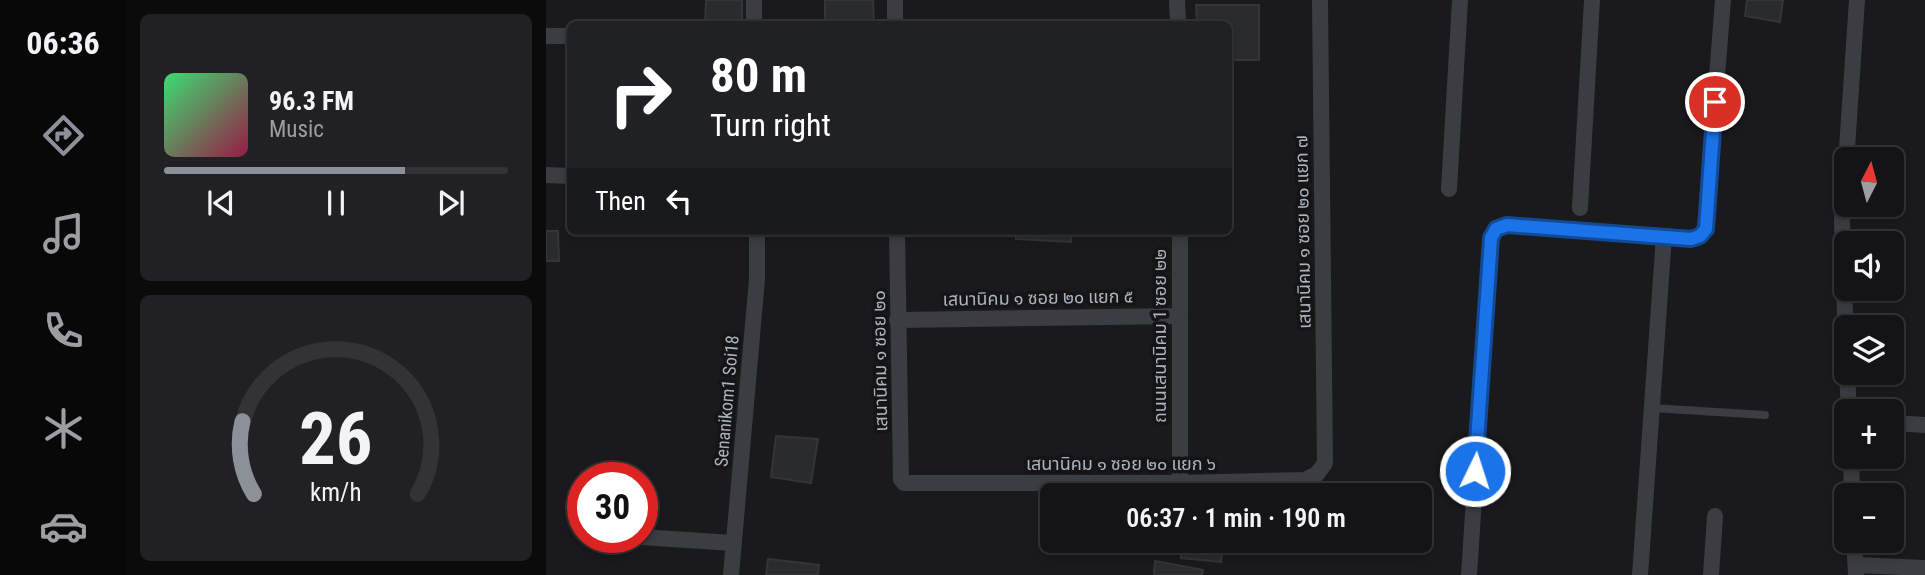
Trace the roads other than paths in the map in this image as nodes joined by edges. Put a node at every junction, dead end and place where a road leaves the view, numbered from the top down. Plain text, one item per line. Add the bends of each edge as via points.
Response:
1 (754, 0) edge
2 (895, 0) edge
3 (1177, 0) edge
4 (1320, 0) edge
5 (1460, 0) edge
6 (1592, 0) edge
7 (1723, 0) edge
8 (1857, 0) edge
9 (754, 21) edge
10 (895, 21) edge
11 (1178, 21) edge
12 (546, 36) edge
13 (567, 36) edge
14 (546, 175) edge
15 (567, 176) edge
16 (1450, 189) dead end
17 (1580, 208) dead end
18 (757, 235) edge
19 (897, 235) edge
20 (1180, 235) edge
21 (1664, 236) junction
22 (1845, 315) edge
23 (1179, 316) junction
24 (897, 320) junction
25 (1652, 408) junction
26 (1765, 415) dead end
27 (1904, 424) edge
28 (1925, 425) edge
29 (1325, 463) joint
30 (1180, 483) joint
31 (910, 484) joint
32 (1040, 484) edge
33 (1715, 516) dead end
34 (658, 538) edge
35 (733, 543) junction
36 (1925, 568) edge
37 (1856, 570) edge
38 (731, 575) edge
39 (1469, 575) edge
40 (1640, 575) edge
41 (1711, 575) edge

1 - 9 street
2 - 10 street
3 - 11 street
4 - 29 street, เสนานิคม ๑ ซอย ๒๐ แยก ๗
5 - 16 street
6 - 17 street
7 - 21 street via 1706,229 1691,239
8 - 22 street via 1842,222
12 - 13 street
14 - 15 street
18 - 35 street, Senanikom1 Soi18
19 - 24 street, เสนานิคม ๑ ซอย ๒๐
20 - 23 street, ถนนเสนานิคม 1 ซอย ๒๒
21 - 25 street
21 - 39 street via 1507,225 1496,229 1491,238
23 - 24 street, เสนานิคม ๑ ซอย ๒๐ แยก ๕
23 - 30 street, ถนนเสนานิคม 1 ซอย ๒๒
24 - 31 street, เสนานิคม ๑ ซอย ๒๐ via 901,479
25 - 26 lane
25 - 40 street
27 - 28 street
29 - 30 street, เสนานิคม ๑ ซอย ๒๐ แยก ๖ via 1305,480
31 - 32 street, เสนานิคม ๑ ซอย ๒๐ แยก ๖
33 - 41 street
34 - 35 street
35 - 38 street, Senanikom1 Soi18
36 - 37 street

